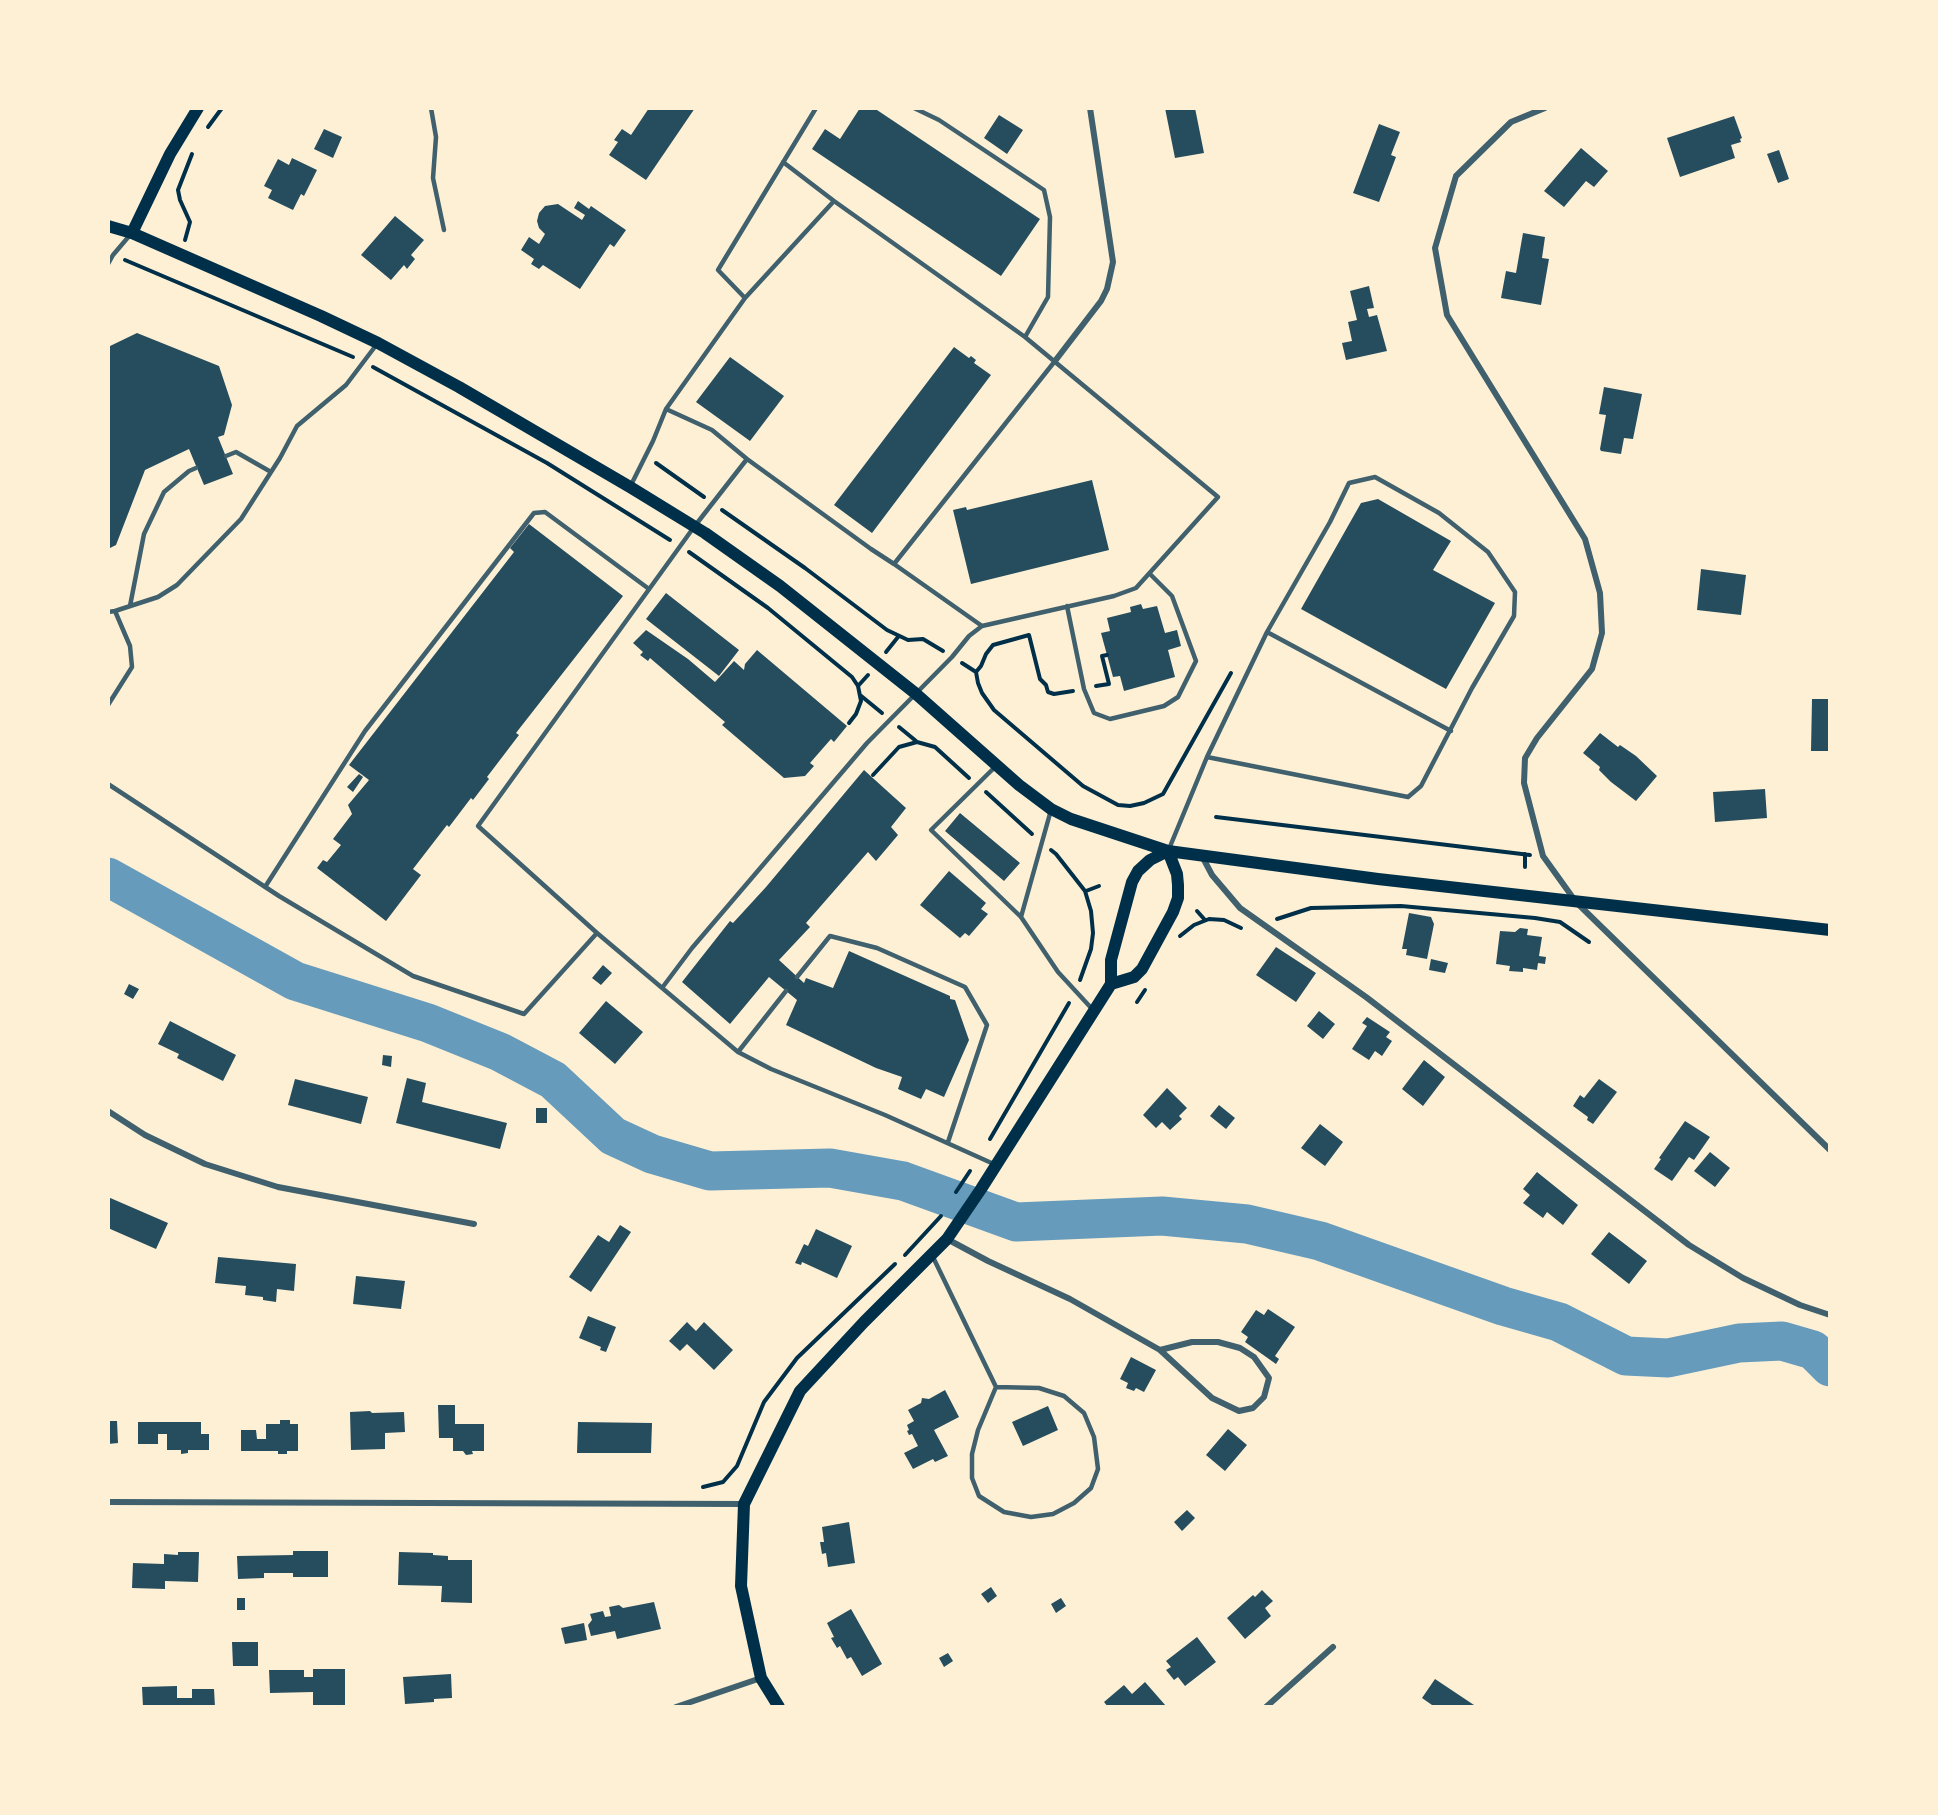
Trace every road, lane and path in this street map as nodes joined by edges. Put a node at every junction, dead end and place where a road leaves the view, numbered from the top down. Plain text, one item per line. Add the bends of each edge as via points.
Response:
1 (198, 108) edge
2 (222, 108) edge
3 (431, 108) edge
4 (816, 108) edge
5 (914, 108) edge
6 (1090, 108) edge
7 (1545, 108) edge
8 (205, 132) dead end
9 (194, 148) dead end
10 (783, 162) junction
11 (834, 201) junction
12 (188, 224) dead end
13 (108, 226) edge
14 (444, 230) dead end
15 (132, 233) junction
16 (113, 255) junction
17 (108, 264) edge
18 (745, 298) junction
19 (1025, 337) junction
20 (378, 343) junction
21 (1055, 361) junction
22 (364, 362) junction
23 (666, 409) junction
24 (226, 456) dead end
25 (646, 456) junction
26 (747, 459) junction
27 (196, 468) dead end
28 (271, 472) junction
29 (630, 487) junction
30 (712, 503) junction
31 (694, 527) junction
32 (680, 546) junction
33 (894, 564) junction
34 (1150, 574) junction
35 (649, 590) junction
36 (130, 606) junction
37 (1067, 606) junction
38 (115, 611) junction
39 (108, 612) edge
40 (982, 626) junction
41 (1267, 632) junction
42 (923, 639) dead end
43 (915, 693) junction
44 (108, 705) edge
45 (849, 723) dead end
46 (1450, 731) junction
47 (1207, 757) junction
48 (996, 766) junction
49 (108, 784) edge
50 (1051, 809) junction
51 (1216, 818) dead end
52 (1168, 851) junction
53 (1525, 854) junction
54 (1202, 855) junction
55 (1543, 856) junction
56 (1526, 867) dead end
57 (1099, 886) dead end
58 (264, 887) junction
59 (1085, 891) dead end
60 (1576, 902) junction
61 (1197, 911) dead end
62 (1021, 917) junction
63 (1205, 920) junction
64 (1274, 920) dead end
65 (1830, 930) edge
66 (1250, 932) dead end
67 (597, 933) junction
68 (1589, 942) dead end
69 (1174, 944) dead end
70 (797, 977) dead end
71 (1150, 983) dead end
72 (1111, 984) junction
73 (662, 988) junction
74 (786, 991) dead end
75 (1137, 1002) dead end
76 (1094, 1011) junction
77 (738, 1052) junction
78 (108, 1111) edge
79 (948, 1142) junction
80 (1830, 1150) edge
81 (996, 1165) junction
82 (474, 1224) dead end
83 (947, 1239) junction
84 (932, 1255) junction
85 (1830, 1315) edge
86 (1160, 1350) junction
87 (996, 1387) junction
88 (108, 1502) edge
89 (744, 1504) junction
90 (1333, 1647) dead end
91 (761, 1678) junction
92 (676, 1707) edge
93 (779, 1707) edge
94 (1266, 1707) edge

1 - 15 main road via 170,154
2 - 8 path
3 - 14 lane via 436,137 433,178
4 - 10 lane
5 - 19 lane via 939,120 1044,190 1050,217 1048,297
6 - 21 street via 1113,262 1101,301
7 - 55 street via 1511,122 1456,176 1435,248 1447,315 1585,539 1600,593 1602,633 1592,669 1525,758 1524,783
9 - 12 path via 178,190
10 - 11 lane
10 - 18 lane via 718,270
11 - 18 lane
11 - 19 lane
13 - 15 main road
15 - 16 lane
15 - 20 main road
16 - 17 lane
16 - 22 path via 178,279
18 - 23 lane
19 - 21 lane
20 - 22 lane
20 - 29 main road
21 - 33 lane
21 - 34 lane via 1218,497
22 - 28 lane via 346,385 297,426
22 - 32 path via 548,463
23 - 25 lane
23 - 26 lane via 712,430
24 - 28 lane via 236,452
25 - 29 lane
25 - 30 path
26 - 30 lane
26 - 33 lane
27 - 36 lane via 164,492 144,534
28 - 36 lane via 241,519 177,585 158,597
29 - 31 main road
30 - 31 lane
30 - 42 path via 887,630 908,640
31 - 32 lane
31 - 43 main road via 780,586
32 - 35 lane
32 - 45 path via 768,608 852,676 861,701
33 - 40 lane
34 - 37 lane via 1136,588
34 - 37 lane via 1172,596 1196,661 1178,697 1164,706 1110,719 1094,713 1084,689
35 - 58 lane via 545,513 534,513 365,731
35 - 67 lane via 478,826
36 - 38 lane
37 - 40 lane
38 - 39 lane
38 - 44 lane via 130,646 132,667
40 - 43 lane
41 - 46 lane
41 - 46 lane via 1350,483 1375,477 1439,513 1488,552 1515,592 1514,616
41 - 47 lane
43 - 48 main road
43 - 73 lane via 794,828
46 - 47 lane via 1420,786 1408,797
47 - 52 lane
48 - 50 main road
48 - 62 lane via 931,830
49 - 58 lane
50 - 52 main road via 1094,828
50 - 62 lane
51 - 53 path
52 - 54 main road
52 - 72 main road via 1150,860 1132,882 1111,960
52 - 72 main road via 1178,885 1173,912 1142,969
53 - 55 path
53 - 56 path
54 - 60 main road
54 - 85 street via 1212,875 1240,908 1366,997 1689,1245 1743,1278
55 - 60 street
57 - 59 path
58 - 67 lane via 413,976 524,1014
60 - 65 main road
60 - 80 street
61 - 63 path
62 - 76 lane via 1058,972
63 - 66 path via 1224,920
63 - 69 path via 1181,934
64 - 68 path via 1311,908 1401,906 1560,922
67 - 73 lane
70 - 79 lane via 830,936 877,948 965,987 987,1025
71 - 75 path
72 - 76 main road
73 - 77 lane
74 - 77 lane
76 - 81 main road
77 - 79 lane
78 - 82 street via 145,1135 205,1164 278,1187
79 - 81 lane
81 - 83 main road
83 - 84 main road
83 - 86 street via 1070,1299
84 - 87 lane
84 - 89 main road via 800,1391
86 - 86 street via 1212,1398 1239,1411 1253,1408 1264,1396 1269,1378 1254,1357 1240,1348 1218,1342 1192,1342
87 - 87 lane via 1039,1388 1064,1396 1084,1413 1094,1437 1098,1469 1091,1488 1074,1503 1053,1514 1031,1518 1004,1512 979,1496 972,1478 972,1454
88 - 89 street
89 - 91 main road via 741,1586
90 - 94 street
91 - 92 street
91 - 93 main road

